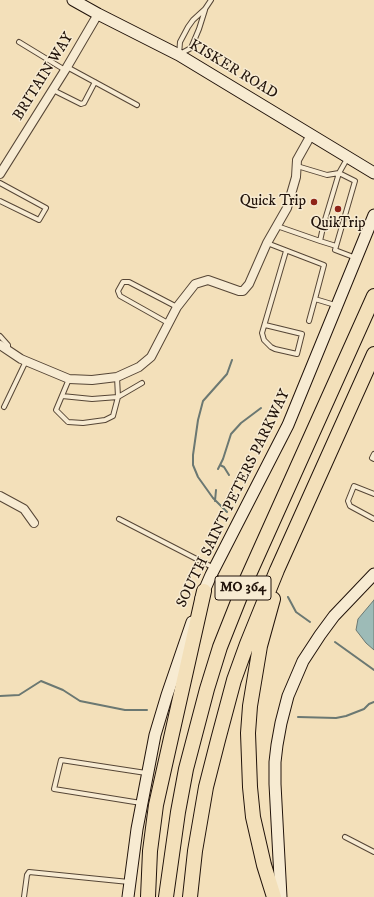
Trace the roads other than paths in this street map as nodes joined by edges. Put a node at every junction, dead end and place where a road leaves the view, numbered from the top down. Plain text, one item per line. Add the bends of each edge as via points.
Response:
1 (73, 0) edge
2 (212, 0) edge
3 (206, 9) junction
4 (98, 14) junction
5 (19, 42) dead end
6 (179, 55) junction
7 (66, 69) junction
8 (95, 82) junction
9 (53, 90) junction
10 (138, 105) dead end
11 (310, 135) junction
12 (348, 157) junction
13 (2, 165) edge
14 (297, 166) junction
15 (339, 173) junction
16 (374, 173) edge
17 (0, 174) edge
18 (0, 183) edge
19 (0, 200) edge
20 (374, 215) edge
21 (276, 226) junction
22 (320, 241) junction
23 (267, 243) junction
24 (336, 246) junction
25 (286, 251) junction
26 (357, 258) junction
27 (374, 296) edge
28 (315, 299) junction
29 (337, 306) junction
30 (177, 307) junction
31 (309, 321) dead end
32 (168, 323) junction
33 (265, 325) junction
34 (0, 336) edge
35 (0, 345) edge
36 (8, 350) junction
37 (374, 354) edge
38 (26, 361) junction
39 (116, 377) junction
40 (69, 380) junction
41 (142, 383) dead end
42 (62, 396) junction
43 (118, 397) junction
44 (4, 407) dead end
45 (374, 454) edge
46 (374, 459) edge
47 (374, 494) edge
48 (0, 496) edge
49 (119, 519) dead end
50 (374, 519) edge
51 (34, 523) dead end
52 (291, 539) junction
53 (215, 568) junction
54 (374, 574) edge
55 (204, 591) junction
56 (147, 773) junction
57 (141, 803) junction
58 (345, 837) dead end
59 (374, 852) edge
60 (130, 882) junction
61 (24, 897) edge
62 (128, 897) edge
63 (148, 897) edge
64 (166, 897) edge
65 (190, 897) edge
66 (274, 897) edge
67 (280, 897) edge

1 - 4 main road, KISKER ROAD
2 - 3 lane
3 - 6 lane via 188,27 180,42
3 - 6 lane via 191,48
4 - 6 main road, KISKER ROAD
4 - 7 street, BRITAIN WAY
5 - 7 lane
6 - 11 main road, KISKER ROAD
7 - 8 lane
7 - 9 street, BRITAIN WAY
8 - 9 lane via 81,104
8 - 10 lane
9 - 13 street, BRITAIN WAY
11 - 12 main road, KISKER ROAD
11 - 14 street via 297,160
12 - 15 lane
12 - 16 main road, KISKER ROAD
13 - 17 street, BRITAIN WAY
14 - 15 lane via 327,175
14 - 21 street via 292,194
15 - 22 lane
15 - 24 lane via 354,181
18 - 19 lane via 46,208 39,220
20 - 26 main road, SOUTH SAINT PETERS PARKWAY
21 - 22 lane
21 - 23 street
22 - 24 lane
23 - 25 lane
23 - 30 street via 249,284 243,291 208,280 195,284
24 - 26 lane via 334,250
25 - 28 lane via 324,265
25 - 33 lane
26 - 29 main road, SOUTH SAINT PETERS PARKWAY
27 - 64 highway, MO 364 via 247,578 220,648 186,769 176,820
28 - 29 lane
28 - 31 lane
29 - 53 main road, SOUTH SAINT PETERS PARKWAY via 288,425
30 - 32 street
30 - 32 lane via 129,282 123,282 118,291 120,296
32 - 39 street via 151,357 139,367
33 - 33 lane via 262,336 271,346 297,354 302,334
34 - 36 lane via 8,345
35 - 36 street
36 - 38 street
37 - 52 highway, MO 364
38 - 40 street
38 - 44 lane
39 - 40 street
39 - 43 lane
40 - 42 lane
41 - 43 lane
42 - 43 lane via 92,399
42 - 43 lane via 56,410 68,422 83,423 105,420 113,416
45 - 46 lane
47 - 50 lane via 354,486 348,501 350,506
48 - 51 street via 24,509
49 - 53 lane
52 - 65 highway, MO 364 via 261,606 224,714 205,794
52 - 66 highway via 260,646 252,689 248,733 253,816
53 - 55 main road, SOUTH SAINT PETERS PARKWAY
54 - 67 main road via 334,616 320,635 304,661 288,696 276,745 275,762
55 - 56 main road, SOUTH SAINT PETERS PARKWAY via 167,695
55 - 63 highway via 156,805
56 - 57 main road, SOUTH SAINT PETERS PARKWAY
56 - 57 lane via 61,760 54,789
57 - 60 main road, SOUTH SAINT PETERS PARKWAY
58 - 59 lane
60 - 61 lane via 29,872
60 - 62 main road, SOUTH SAINT PETERS PARKWAY

